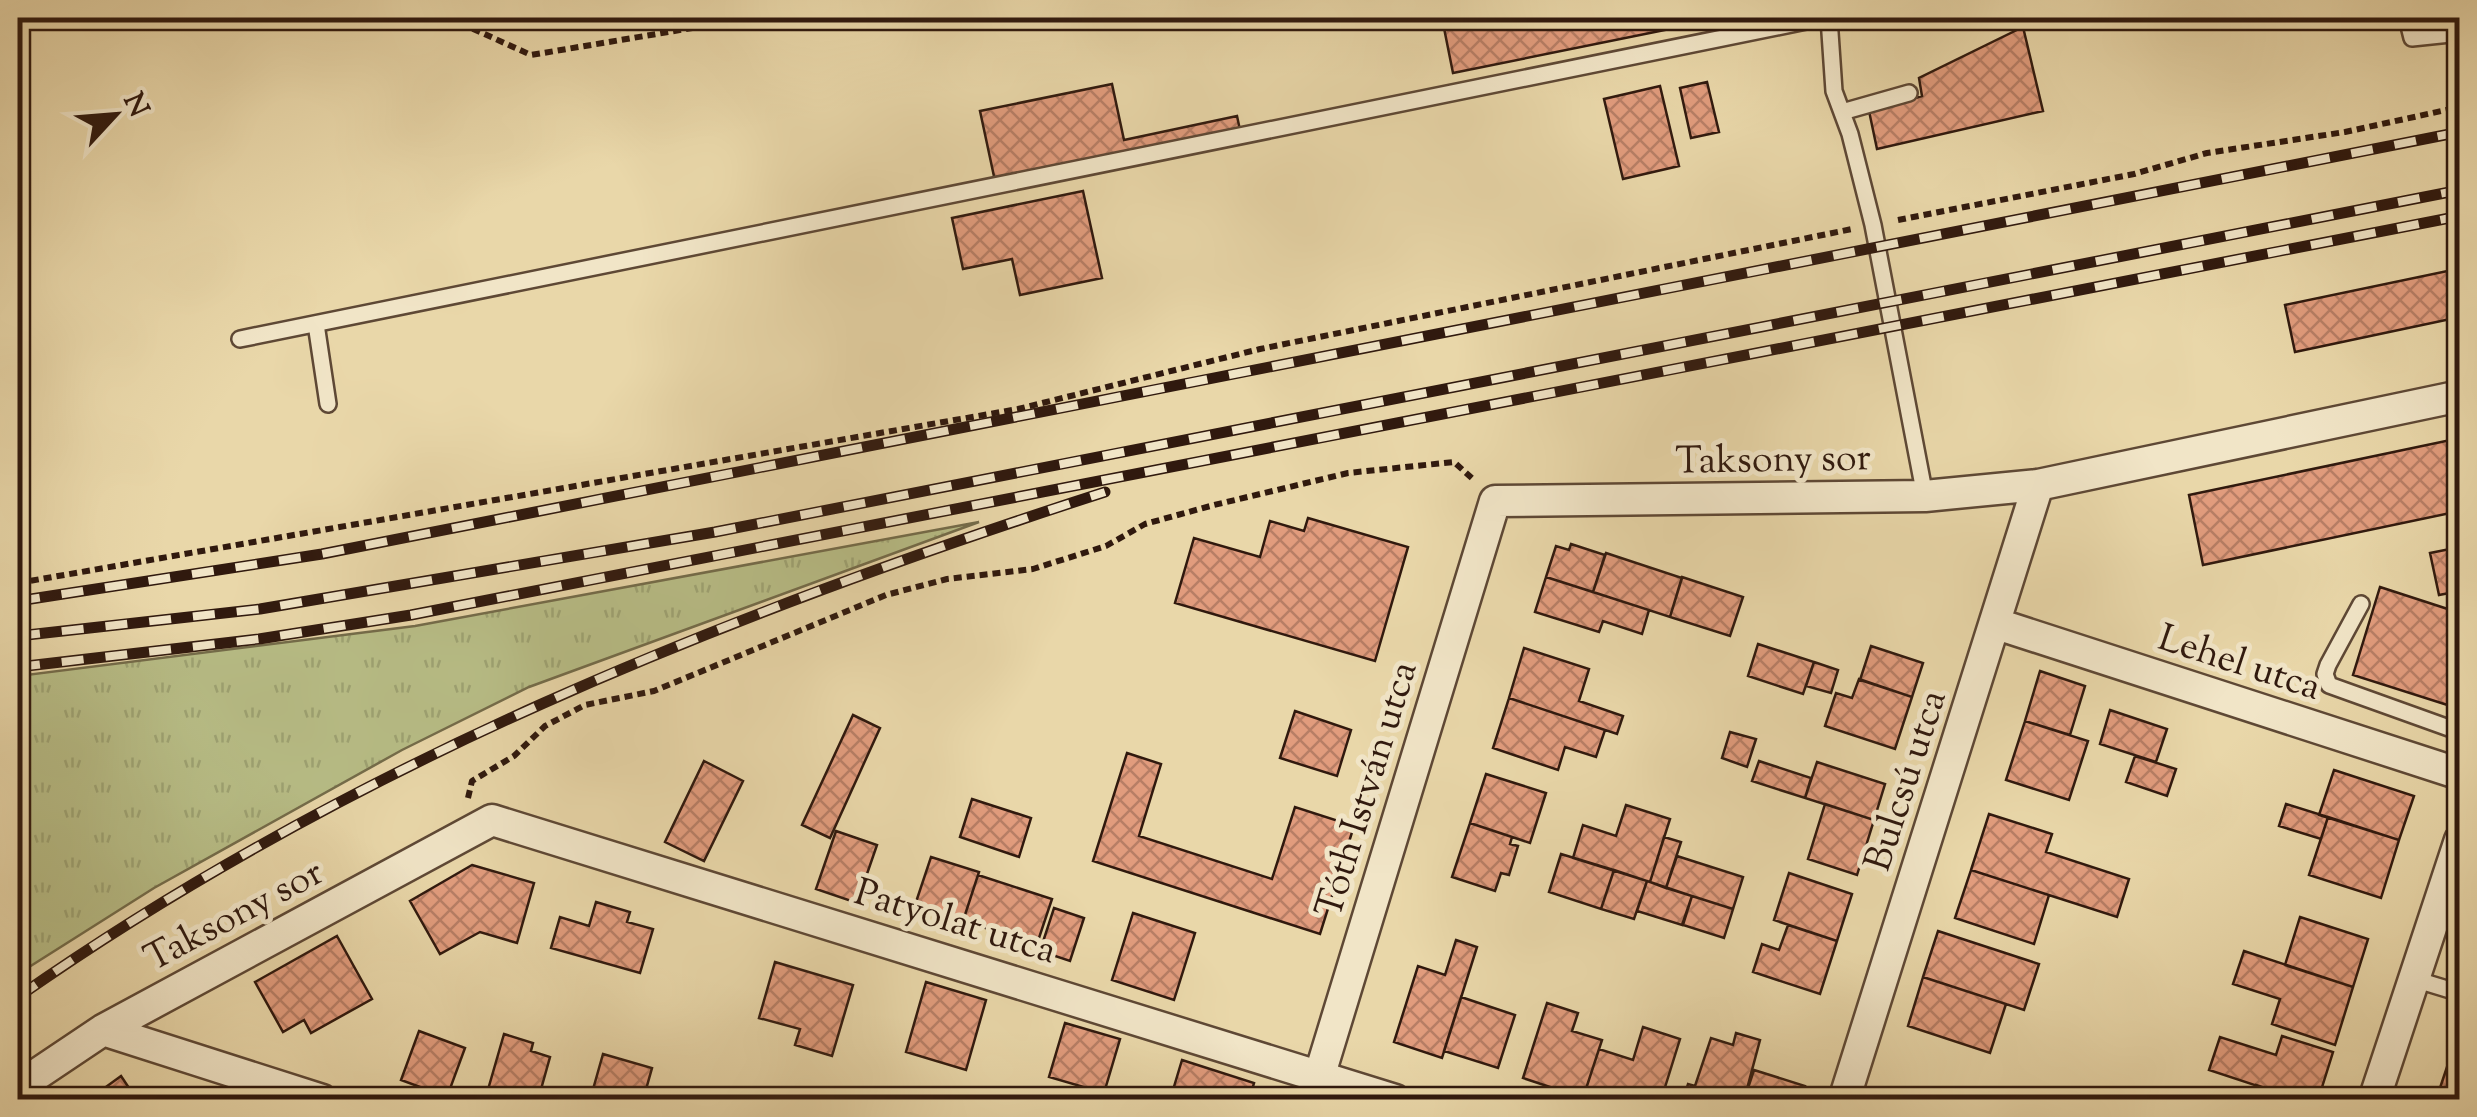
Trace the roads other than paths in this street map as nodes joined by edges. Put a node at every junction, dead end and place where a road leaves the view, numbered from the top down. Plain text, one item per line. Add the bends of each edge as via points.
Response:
1 (1825, 18) edge
2 (2407, 18) edge
3 (2460, 33) edge
4 (1909, 93) dead end
5 (1842, 112) junction
6 (316, 324) junction
7 (240, 340) dead end
8 (2460, 396) edge
9 (328, 404) dead end
10 (2038, 485) junction
11 (1926, 496) junction
12 (1496, 501) joint
13 (2361, 604) dead end
14 (1996, 624) junction
15 (2460, 732) edge
16 (2460, 774) edge
17 (492, 820) joint
18 (2460, 840) edge
19 (2414, 979) junction
20 (2460, 993) edge
21 (104, 1030) junction
22 (18, 1087) edge
23 (1317, 1087) edge
24 (322, 1100) edge
25 (1395, 1100) edge
26 (1844, 1100) edge
27 (2374, 1100) edge

1 - 5 lane
1 - 6 lane
2 - 3 lane via 2412,38
4 - 5 lane
5 - 11 lane via 1873,226
6 - 7 lane
6 - 9 lane
8 - 10 street, Taksony sor
10 - 11 street, Taksony sor
10 - 14 street, Bulcsú utca
11 - 12 street, Taksony sor
12 - 23 street, Tóth István utca
13 - 15 lane via 2328,664 2329,685
14 - 16 street, Lehel utca
14 - 26 street, Bulcsú utca
17 - 21 street, Taksony sor
17 - 23 street, Patyolat utca
18 - 19 street
19 - 20 lane
19 - 27 street
21 - 22 street, Taksony sor
21 - 24 street
23 - 25 street, Patyolat utca

